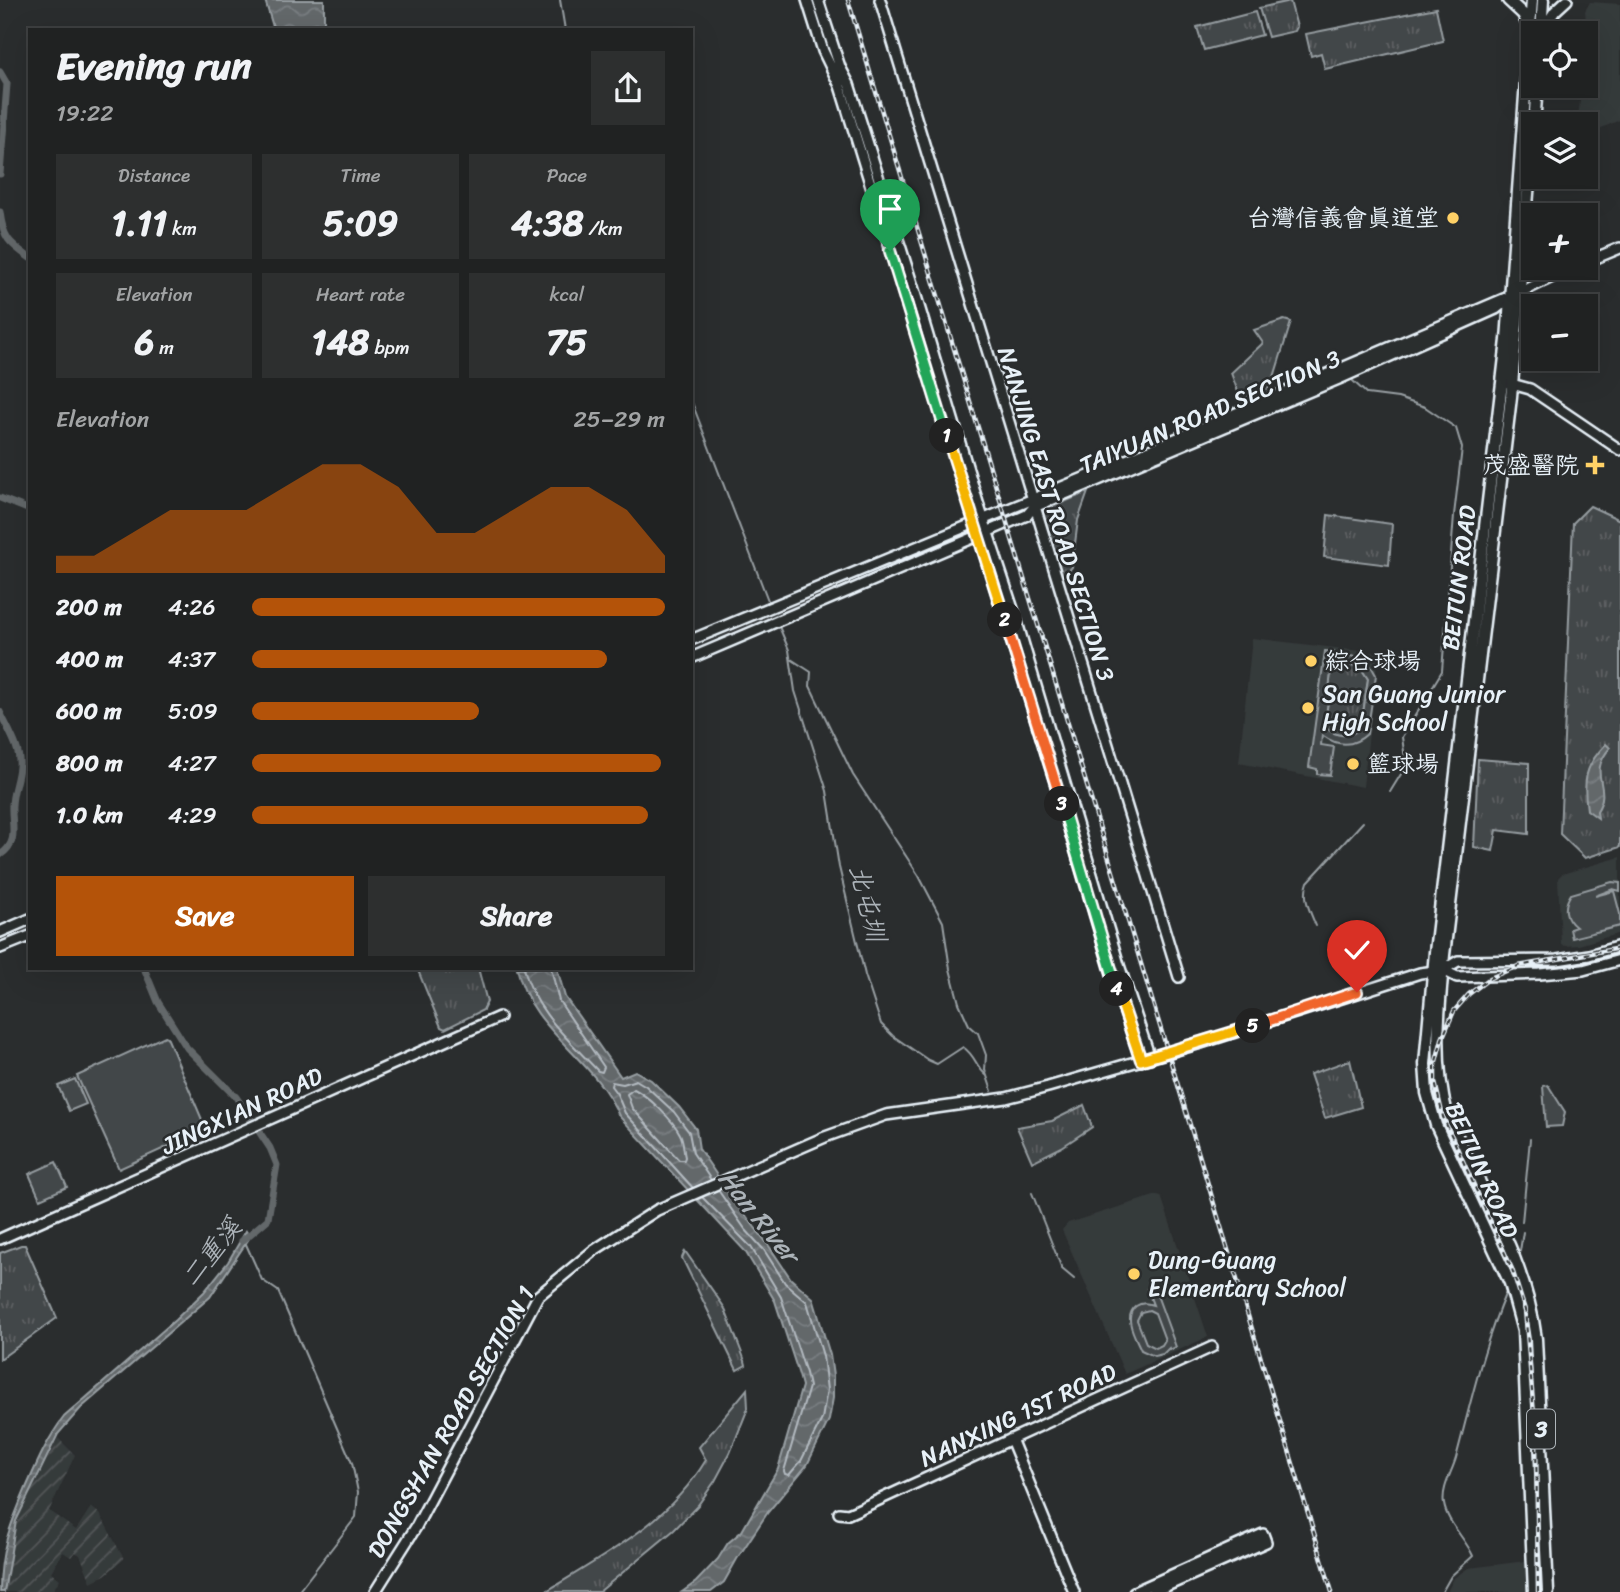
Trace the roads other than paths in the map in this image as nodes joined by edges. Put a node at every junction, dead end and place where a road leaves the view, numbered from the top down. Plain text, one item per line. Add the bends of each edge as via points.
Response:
1 (807, 0) edge
2 (818, 0) edge
3 (880, 0) edge
4 (1508, 0) edge
5 (1532, 0) edge
6 (1543, 0) edge
7 (1567, 0) edge
8 (1528, 21) edge
9 (1535, 21) edge
10 (1539, 21) edge
11 (1546, 21) edge
12 (835, 67) junction
13 (1531, 98) edge
14 (1529, 189) edge
15 (1620, 248) edge
16 (1598, 257) edge
17 (1546, 280) edge
18 (1521, 292) junction
19 (1511, 297) junction
20 (1508, 383) junction
21 (1620, 450) edge
22 (1033, 504) junction
23 (978, 520) junction
24 (982, 533) junction
25 (693, 639) edge
26 (693, 657) edge
27 (28, 920) edge
28 (0, 932) edge
29 (28, 937) edge
30 (1620, 946) edge
31 (0, 948) edge
32 (1620, 960) edge
33 (1438, 970) junction
34 (1179, 977) dead end
35 (499, 1017) dead end
36 (1145, 1059) junction
37 (0, 1239) edge
38 (1212, 1347) dead end
39 (1011, 1439) junction
40 (839, 1513) dead end
41 (376, 1592) edge
42 (1074, 1592) edge
43 (1133, 1592) edge
44 (1153, 1592) edge
45 (1534, 1592) edge
46 (1549, 1592) edge

1 - 12 street
2 - 12 street
3 - 22 street, NANJING EAST ROAD SECTION 3
4 - 8 main road
5 - 9 main road, BEITUN ROAD / 3
6 - 10 main road, BEITUN ROAD / 3
7 - 11 street
12 - 23 street via 849,84
13 - 19 main road, BEITUN ROAD / 3
14 - 18 main road, BEITUN ROAD / 3
15 - 16 street
17 - 18 street, TAIYUAN ROAD SECTION 3
18 - 19 street, TAIYUAN ROAD SECTION 3
18 - 20 main road, BEITUN ROAD / 3
19 - 20 main road, BEITUN ROAD / 3
19 - 22 street, TAIYUAN ROAD SECTION 3 via 1496,309 1341,378
20 - 21 street via 1530,389
20 - 33 main road, BEITUN ROAD / 3
22 - 23 street, TAIYUAN ROAD SECTION 3
22 - 24 street, TAIYUAN ROAD SECTION 3 via 1027,515
22 - 34 street, NANJING EAST ROAD SECTION 3
23 - 24 street
23 - 25 street, TAIYUAN ROAD SECTION 3
24 - 26 street, TAIYUAN ROAD SECTION 3
24 - 36 street via 1014,612
27 - 28 street
29 - 31 street
30 - 33 street via 1557,960 1458,961
32 - 33 street via 1540,975 1457,977
33 - 36 street
33 - 45 main road, BEITUN ROAD / 3 via 1425,1057 1430,1105 1440,1136 1510,1283 1523,1331
33 - 46 main road, BEITUN ROAD / 3 via 1438,1056 1444,1104 1531,1304
35 - 37 street, JINGXIAN ROAD
36 - 41 street, DONGSHAN ROAD SECTION 1 via 1006,1098 886,1115 657,1210 593,1251 538,1296 416,1527
38 - 39 street, NANXING 1ST ROAD
39 - 40 street, NANXING 1ST ROAD via 848,1514
39 - 42 street
43 - 44 street via 1263,1534 1266,1542

